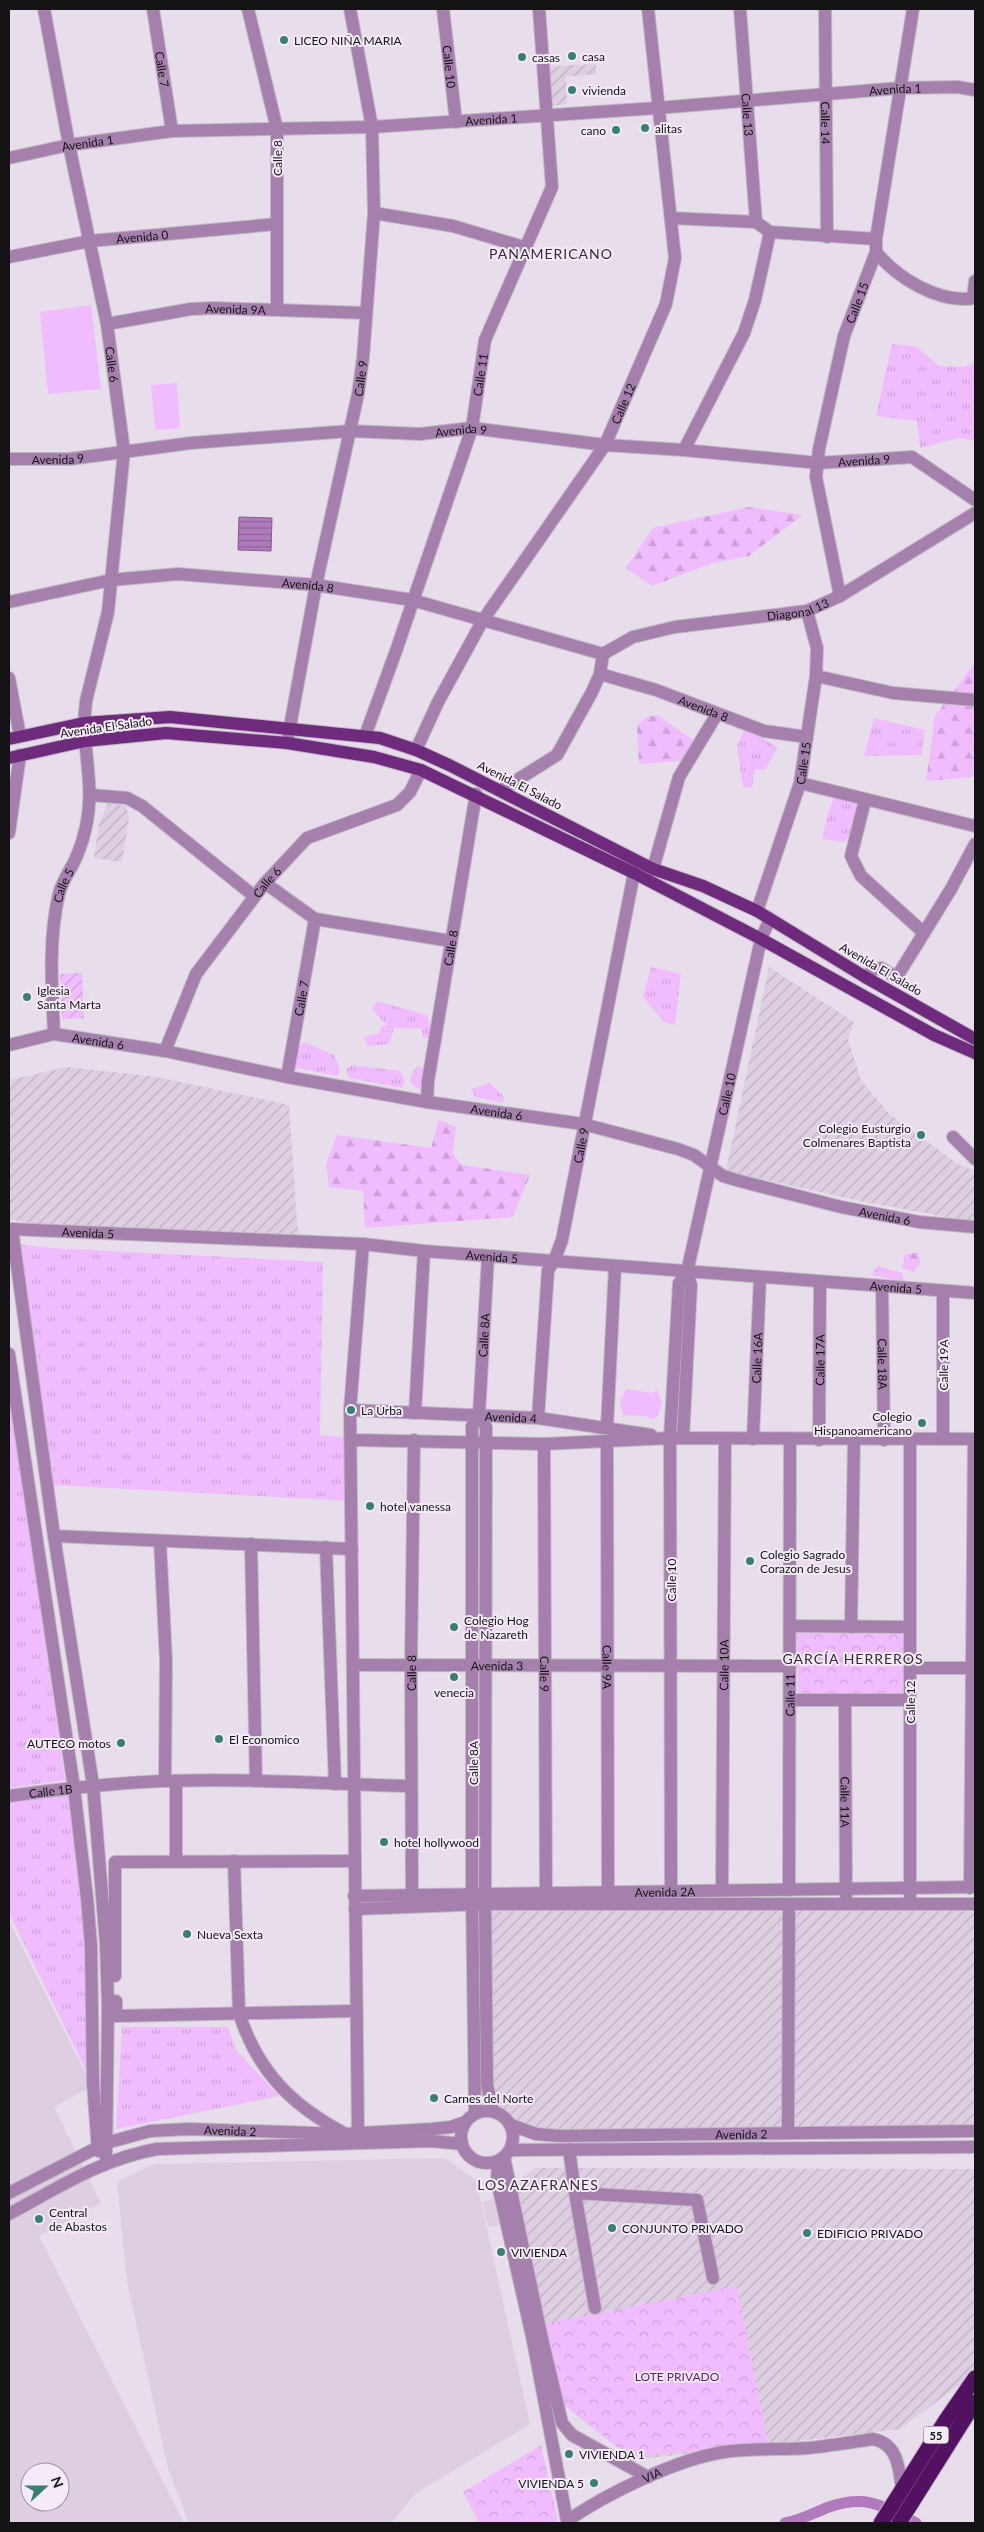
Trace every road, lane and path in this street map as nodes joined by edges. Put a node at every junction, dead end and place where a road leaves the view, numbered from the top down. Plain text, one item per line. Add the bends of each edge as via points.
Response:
1 (44, 9) edge
2 (153, 9) edge
3 (248, 9) edge
4 (350, 9) edge
5 (443, 9) edge
6 (539, 9) edge
7 (648, 9) edge
8 (740, 9) edge
9 (825, 9) edge
10 (913, 9) edge
11 (900, 88) junction
12 (975, 90) edge
13 (826, 95) junction
14 (746, 100) junction
15 (657, 108) junction
16 (548, 114) junction
17 (456, 122) junction
18 (372, 128) junction
19 (276, 129) junction
20 (172, 131) junction
21 (69, 145) junction
22 (9, 158) edge
23 (374, 213) junction
24 (671, 218) junction
25 (756, 222) junction
26 (277, 224) junction
27 (770, 232) junction
28 (827, 237) junction
29 (90, 241) junction
30 (876, 246) junction
31 (527, 248) junction
32 (9, 257) edge
33 (975, 281) edge
34 (974, 298) edge
35 (277, 310) junction
36 (366, 313) junction
37 (107, 324) junction
38 (472, 428) junction
39 (350, 431) junction
40 (605, 445) junction
41 (684, 450) junction
42 (124, 451) junction
43 (9, 459) edge
44 (818, 464) junction
45 (975, 500) edge
46 (975, 513) edge
47 (111, 580) junction
48 (316, 585) junction
49 (840, 596) junction
50 (412, 600) junction
51 (9, 602) edge
52 (807, 611) junction
53 (483, 620) junction
54 (603, 654) junction
55 (600, 674) junction
56 (816, 676) junction
57 (9, 678) edge
58 (975, 700) edge
59 (717, 714) junction
60 (84, 723) junction
61 (290, 729) junction
62 (365, 736) junction
63 (807, 737) junction
64 (14, 738) edge
65 (85, 741) junction
66 (287, 743) junction
67 (416, 750) junction
68 (15, 756) edge
69 (421, 770) junction
70 (800, 783) junction
71 (501, 790) junction
72 (476, 794) junction
73 (91, 795) junction
74 (865, 800) junction
75 (975, 826) edge
76 (9, 833) edge
77 (975, 844) edge
78 (652, 869) junction
79 (634, 873) junction
80 (265, 883) junction
81 (254, 896) junction
82 (757, 911) junction
83 (770, 919) junction
84 (315, 920) junction
85 (924, 933) junction
86 (761, 939) junction
87 (451, 941) junction
88 (865, 977) junction
89 (54, 1034) junction
90 (975, 1039) edge
91 (9, 1045) edge
92 (164, 1051) junction
93 (975, 1053) edge
94 (287, 1077) junction
95 (427, 1102) junction
96 (583, 1124) junction
97 (953, 1137) dead end
98 (975, 1159) edge
99 (709, 1166) junction
100 (975, 1227) edge
101 (10, 1229) edge
102 (362, 1244) junction
103 (424, 1251) junction
104 (488, 1256) junction
105 (554, 1261) junction
106 (615, 1266) junction
107 (687, 1272) junction
108 (760, 1277) junction
109 (820, 1282) junction
110 (882, 1286) junction
111 (943, 1291) junction
112 (975, 1294) edge
113 (9, 1354) edge
114 (350, 1410) junction
115 (415, 1413) junction
116 (479, 1416) junction
117 (538, 1418) junction
118 (607, 1427) junction
119 (677, 1438) junction
120 (725, 1439) junction
121 (753, 1439) junction
122 (910, 1439) junction
123 (943, 1439) junction
124 (975, 1439) edge
125 (350, 1440) junction
126 (414, 1440) junction
127 (790, 1440) junction
128 (819, 1440) junction
129 (854, 1440) junction
130 (884, 1440) junction
131 (607, 1442) junction
132 (479, 1443) junction
133 (544, 1444) junction
134 (54, 1536) junction
135 (160, 1541) junction
136 (251, 1544) junction
137 (326, 1547) junction
138 (352, 1549) junction
139 (790, 1626) junction
140 (851, 1627) junction
141 (910, 1627) junction
142 (353, 1665) junction
143 (411, 1665) junction
144 (480, 1665) junction
145 (545, 1665) junction
146 (608, 1666) junction
147 (672, 1666) junction
148 (724, 1666) junction
149 (790, 1666) junction
150 (910, 1668) junction
151 (974, 1668) edge
152 (790, 1700) junction
153 (910, 1700) junction
154 (845, 1701) junction
155 (170, 1781) junction
156 (256, 1781) junction
157 (335, 1784) junction
158 (93, 1785) junction
159 (354, 1785) junction
160 (411, 1786) junction
161 (74, 1788) junction
162 (9, 1796) edge
163 (234, 1861) junction
164 (354, 1861) junction
165 (176, 1862) junction
166 (910, 1888) junction
167 (972, 1888) edge
168 (846, 1889) junction
169 (722, 1890) junction
170 (789, 1890) junction
171 (608, 1891) junction
172 (672, 1891) junction
173 (546, 1898) junction
174 (478, 1899) junction
175 (412, 1901) junction
176 (354, 1902) junction
177 (789, 1904) junction
178 (846, 1904) junction
179 (910, 1904) junction
180 (975, 1904) edge
181 (356, 2012) junction
182 (239, 2013) junction
183 (493, 2111) junction
184 (475, 2113) junction
185 (465, 2122) junction
186 (510, 2125) junction
187 (975, 2131) edge
188 (352, 2133) junction
189 (788, 2133) junction
190 (462, 2144) junction
191 (102, 2146) junction
192 (975, 2146) edge
193 (569, 2149) junction
194 (504, 2156) junction
195 (103, 2164) junction
196 (9, 2193) edge
197 (574, 2193) junction
198 (9, 2214) edge
199 (713, 2278) dead end
200 (595, 2308) dead end
201 (537, 2340) junction
202 (975, 2378) edge
203 (975, 2402) edge
204 (648, 2478) junction
205 (905, 2493) junction
206 (882, 2523) edge
207 (899, 2523) edge

1 - 21 street, Calle 6
2 - 20 street, Calle 7
3 - 19 street, Calle 8
4 - 18 street, Calle 9
5 - 17 street, Calle 10
6 - 16 street, Calle 11
7 - 15 street, Calle 12
8 - 14 street, Calle 13
9 - 13 street, Calle 14
10 - 11 street, Calle 15
11 - 12 street, Avenida 1 via 957,87
11 - 13 street, Avenida 1
11 - 30 street, Calle 15
13 - 14 street, Avenida 1
13 - 28 street, Calle 14
14 - 15 street, Avenida 1
14 - 25 street, Calle 13
15 - 16 street, Avenida 1
15 - 24 street, Calle 12
16 - 17 street, Avenida 1
16 - 31 street, Calle 11 via 552,187
17 - 18 street, Avenida 1
18 - 19 street, Avenida 1
18 - 23 street, Calle 9
19 - 20 street, Avenida 1
19 - 26 street, Calle 8
20 - 21 street, Avenida 1
21 - 22 street, Avenida 1
21 - 29 street, Calle 6
23 - 31 street via 453,226
23 - 36 street, Calle 9
24 - 25 street
24 - 40 street, Calle 12 via 675,258 666,304
25 - 27 street
26 - 29 street, Avenida 0
26 - 35 street, Calle 8
27 - 28 street
27 - 41 street via 744,333
28 - 30 street
29 - 32 street, Avenida 0
29 - 37 street, Calle 6
30 - 34 street via 888,267 929,290 954,300
30 - 44 street, Calle 15 via 844,336
31 - 38 street, Calle 11 via 485,340
33 - 34 street
35 - 36 street, Avenida 9A
35 - 37 street, Avenida 9A via 191,309
36 - 39 street, Calle 9 via 363,358
37 - 42 street, Calle 6
38 - 39 street, Avenida 9 via 428,434
38 - 40 street, Avenida 9
38 - 50 street, Calle 11
39 - 42 street, Avenida 9
39 - 48 street, Calle 9
40 - 41 street, Avenida 9
40 - 53 street, Calle 12
41 - 44 street, Avenida 9
42 - 43 street, Avenida 9 via 70,459
42 - 47 street, Calle 6
44 - 45 street, Avenida 9 via 912,457
44 - 49 street, Calle 15 via 816,476
46 - 49 street, Diagonal 13
47 - 48 street, Avenida 8 via 178,574
47 - 51 street, Avenida 8
47 - 60 street, Calle 6 via 108,612 86,701
48 - 50 street, Avenida 8
48 - 61 street, Calle 9
49 - 52 street, Diagonal 13
50 - 53 street, Avenida 8
50 - 62 street, Calle 11
52 - 54 street, Diagonal 13 via 675,628 633,637
52 - 56 street, Calle 15 via 817,648
53 - 54 street, Avenida 8
53 - 67 street, Calle 12
54 - 55 street
55 - 59 street, Avenida 8 via 656,690
55 - 71 street via 557,755
56 - 58 street via 893,693
56 - 63 street, Calle 15
57 - 64 street
59 - 63 street, Avenida 8 via 764,731
59 - 78 street via 679,777
60 - 61 main road, Avenida El Salado via 170,718
60 - 64 main road, Avenida El Salado
61 - 62 main road, Avenida El Salado
61 - 66 street, Calle 9
62 - 67 main road, Avenida El Salado
63 - 70 street, Calle 15
65 - 66 main road, Avenida El Salado via 166,733
65 - 68 main road, Avenida El Salado
65 - 73 street, Calle 5
66 - 69 main road, Avenida El Salado via 374,757
67 - 71 main road, Avenida El Salado
68 - 76 street
69 - 72 main road, Avenida El Salado
69 - 80 street, Calle 6 via 410,792 397,805 307,838
70 - 74 street
70 - 82 street, Calle 15
71 - 78 main road, Avenida El Salado
72 - 79 main road, Avenida El Salado
72 - 87 street, Calle 8
73 - 81 street via 127,798 142,806
73 - 89 street, Calle 5 via 83,839 59,893 51,965
74 - 75 street
74 - 85 street via 851,856 854,865 860,876
77 - 85 street
78 - 82 main road, Avenida El Salado via 703,886
79 - 86 main road, Avenida El Salado
79 - 96 street, Calle 9
80 - 81 street, Calle 6
80 - 84 street
81 - 92 street, Calle 6 via 196,974
82 - 83 main road, Avenida El Salado
83 - 86 street, Calle 10
83 - 88 main road, Avenida El Salado
84 - 87 street
84 - 94 street, Calle 7
85 - 88 street via 898,975 881,968
86 - 93 main road, Avenida El Salado via 934,1035
86 - 99 street, Calle 10
87 - 95 street, Calle 8
88 - 90 main road, Avenida El Salado
89 - 91 street, Avenida 6
89 - 92 street, Avenida 6
92 - 94 street, Avenida 6
94 - 95 street, Avenida 6
95 - 96 street, Avenida 6
96 - 99 street, Avenida 6 via 678,1149
96 - 105 street, Calle 9 via 562,1240
97 - 98 street
99 - 100 street, Avenida 6 via 730,1178 841,1207 919,1222
99 - 107 street, Calle 10
101 - 102 street, Avenida 5
101 - 134 street
102 - 103 street, Avenida 5
102 - 114 street
103 - 104 street, Avenida 5
103 - 115 street
104 - 105 street, Avenida 5
104 - 116 street, Calle 8A
105 - 106 street, Avenida 5
105 - 117 street, Calle 9 via 548,1270
106 - 107 street, Avenida 5
106 - 118 street
107 - 108 street, Avenida 5
107 - 119 street, Calle 10 via 679,1283
108 - 109 street, Avenida 5
108 - 121 street, Calle 16A
109 - 110 street, Avenida 5
109 - 128 street, Calle 17A
110 - 111 street, Avenida 5
110 - 130 street, Calle 18A
111 - 112 street, Avenida 5
111 - 123 street, Calle 19A
113 - 161 street
114 - 115 street, Avenida 4
114 - 125 street
115 - 116 street, Avenida 4
116 - 117 street, Avenida 4
116 - 132 street, Calle 8A via 486,1427
117 - 118 street, Avenida 4
118 - 119 street, Avenida 4
119 - 120 street, Avenida 4
119 - 131 street, Avenida 4
119 - 147 street, Calle 10
120 - 121 street, Avenida 4
120 - 148 street, Calle 10A
121 - 127 street, Avenida 4
122 - 123 street, Avenida 4
122 - 130 street, Avenida 4
122 - 141 street, Calle 12
123 - 124 street, Avenida 4
124 - 151 street
125 - 126 street, Avenida 4
125 - 138 street
126 - 132 street, Avenida 4
126 - 143 street, Calle 8
127 - 128 street, Avenida 4
127 - 139 street, Calle 11
128 - 129 street, Avenida 4
129 - 130 street, Avenida 4
129 - 140 street
131 - 133 street, Avenida 4
131 - 146 street, Calle 9A
132 - 133 street, Avenida 4
132 - 144 street, Calle 8A
133 - 145 street, Calle 9
134 - 135 street
134 - 158 street
135 - 136 street
135 - 155 street
136 - 137 street
136 - 156 street
137 - 138 street
137 - 157 street
138 - 142 street
139 - 140 street
139 - 149 street, Calle 11
140 - 141 street
141 - 150 street, Calle 12
142 - 143 street, Avenida 3
142 - 159 street
143 - 144 street, Avenida 3
143 - 160 street, Calle 8
144 - 145 street, Avenida 3
144 - 174 street, Calle 8A
145 - 146 street, Avenida 3
145 - 173 street, Calle 9
146 - 147 street, Avenida 3
146 - 171 street, Calle 9A
147 - 148 street, Avenida 3
147 - 172 street, Calle 10
148 - 149 street, Avenida 3
148 - 169 street, Calle 10A
149 - 152 street, Calle 11
150 - 151 street
150 - 153 street, Calle 12
151 - 167 street
152 - 154 street
152 - 170 street, Calle 11
153 - 154 street
153 - 166 street, Calle 12
154 - 168 street, Calle 11A
155 - 156 street, Calle 1B
155 - 158 street, Calle 1B
155 - 165 street
156 - 157 street, Calle 1B
157 - 159 street, Calle 1B
158 - 161 street, Calle 1B
158 - 191 street via 106,1953
159 - 160 street, Calle 1B
159 - 164 street
160 - 175 street, Calle 8
161 - 162 street, Calle 1B
161 - 191 street via 92,1945 93,2082
163 - 164 street
163 - 165 street
163 - 182 street
164 - 176 street
165 - 182 street via 114,1862 116,2016
166 - 167 street, Avenida 2A
166 - 168 street, Avenida 2A
166 - 179 street, Calle 12
168 - 170 street, Avenida 2A
168 - 178 street, Calle 11A
169 - 170 street, Avenida 2A
169 - 172 street, Avenida 2A
171 - 172 street, Avenida 2A
171 - 173 street, Avenida 2A
173 - 174 street, Avenida 2A
173 - 177 street, Avenida 2A
174 - 175 street, Avenida 2A
174 - 183 street, Calle 8A via 487,2085
174 - 184 street, Calle 8A
175 - 176 street, Avenida 2A
176 - 181 street
177 - 178 street, Avenida 2A
177 - 189 street
178 - 179 street, Avenida 2A
179 - 180 street, Avenida 2A
181 - 182 street
181 - 188 street
182 - 188 street via 257,2058 293,2100 321,2121
183 - 184 street
183 - 186 street via 506,2118
184 - 185 street
185 - 188 street, Avenida 2 via 432,2130
185 - 190 street
186 - 189 street, Avenida 2 via 536,2134 560,2136
186 - 194 street via 513,2133
187 - 189 street, Avenida 2
188 - 191 street, Avenida 2 via 189,2129 150,2132
190 - 194 street via 472,2159 480,2163
190 - 195 street, Avenida 2 via 432,2141 157,2149
191 - 195 street
191 - 196 street, Avenida 2
192 - 193 street, Avenida 2
193 - 194 street, Avenida 2
193 - 197 street
194 - 201 street via 497,2181
195 - 198 street, Avenida 2
197 - 199 street via 697,2200
197 - 200 street
201 - 204 street via 566,2429
201 - 204 street, VIA via 567,2521 596,2502
202 - 205 highway, 55
203 - 205 highway, 55
204 - 205 street, VIA via 703,2457 726,2452 808,2448 873,2439 885,2443 897,2458
205 - 206 highway, 55
205 - 207 highway, 55

